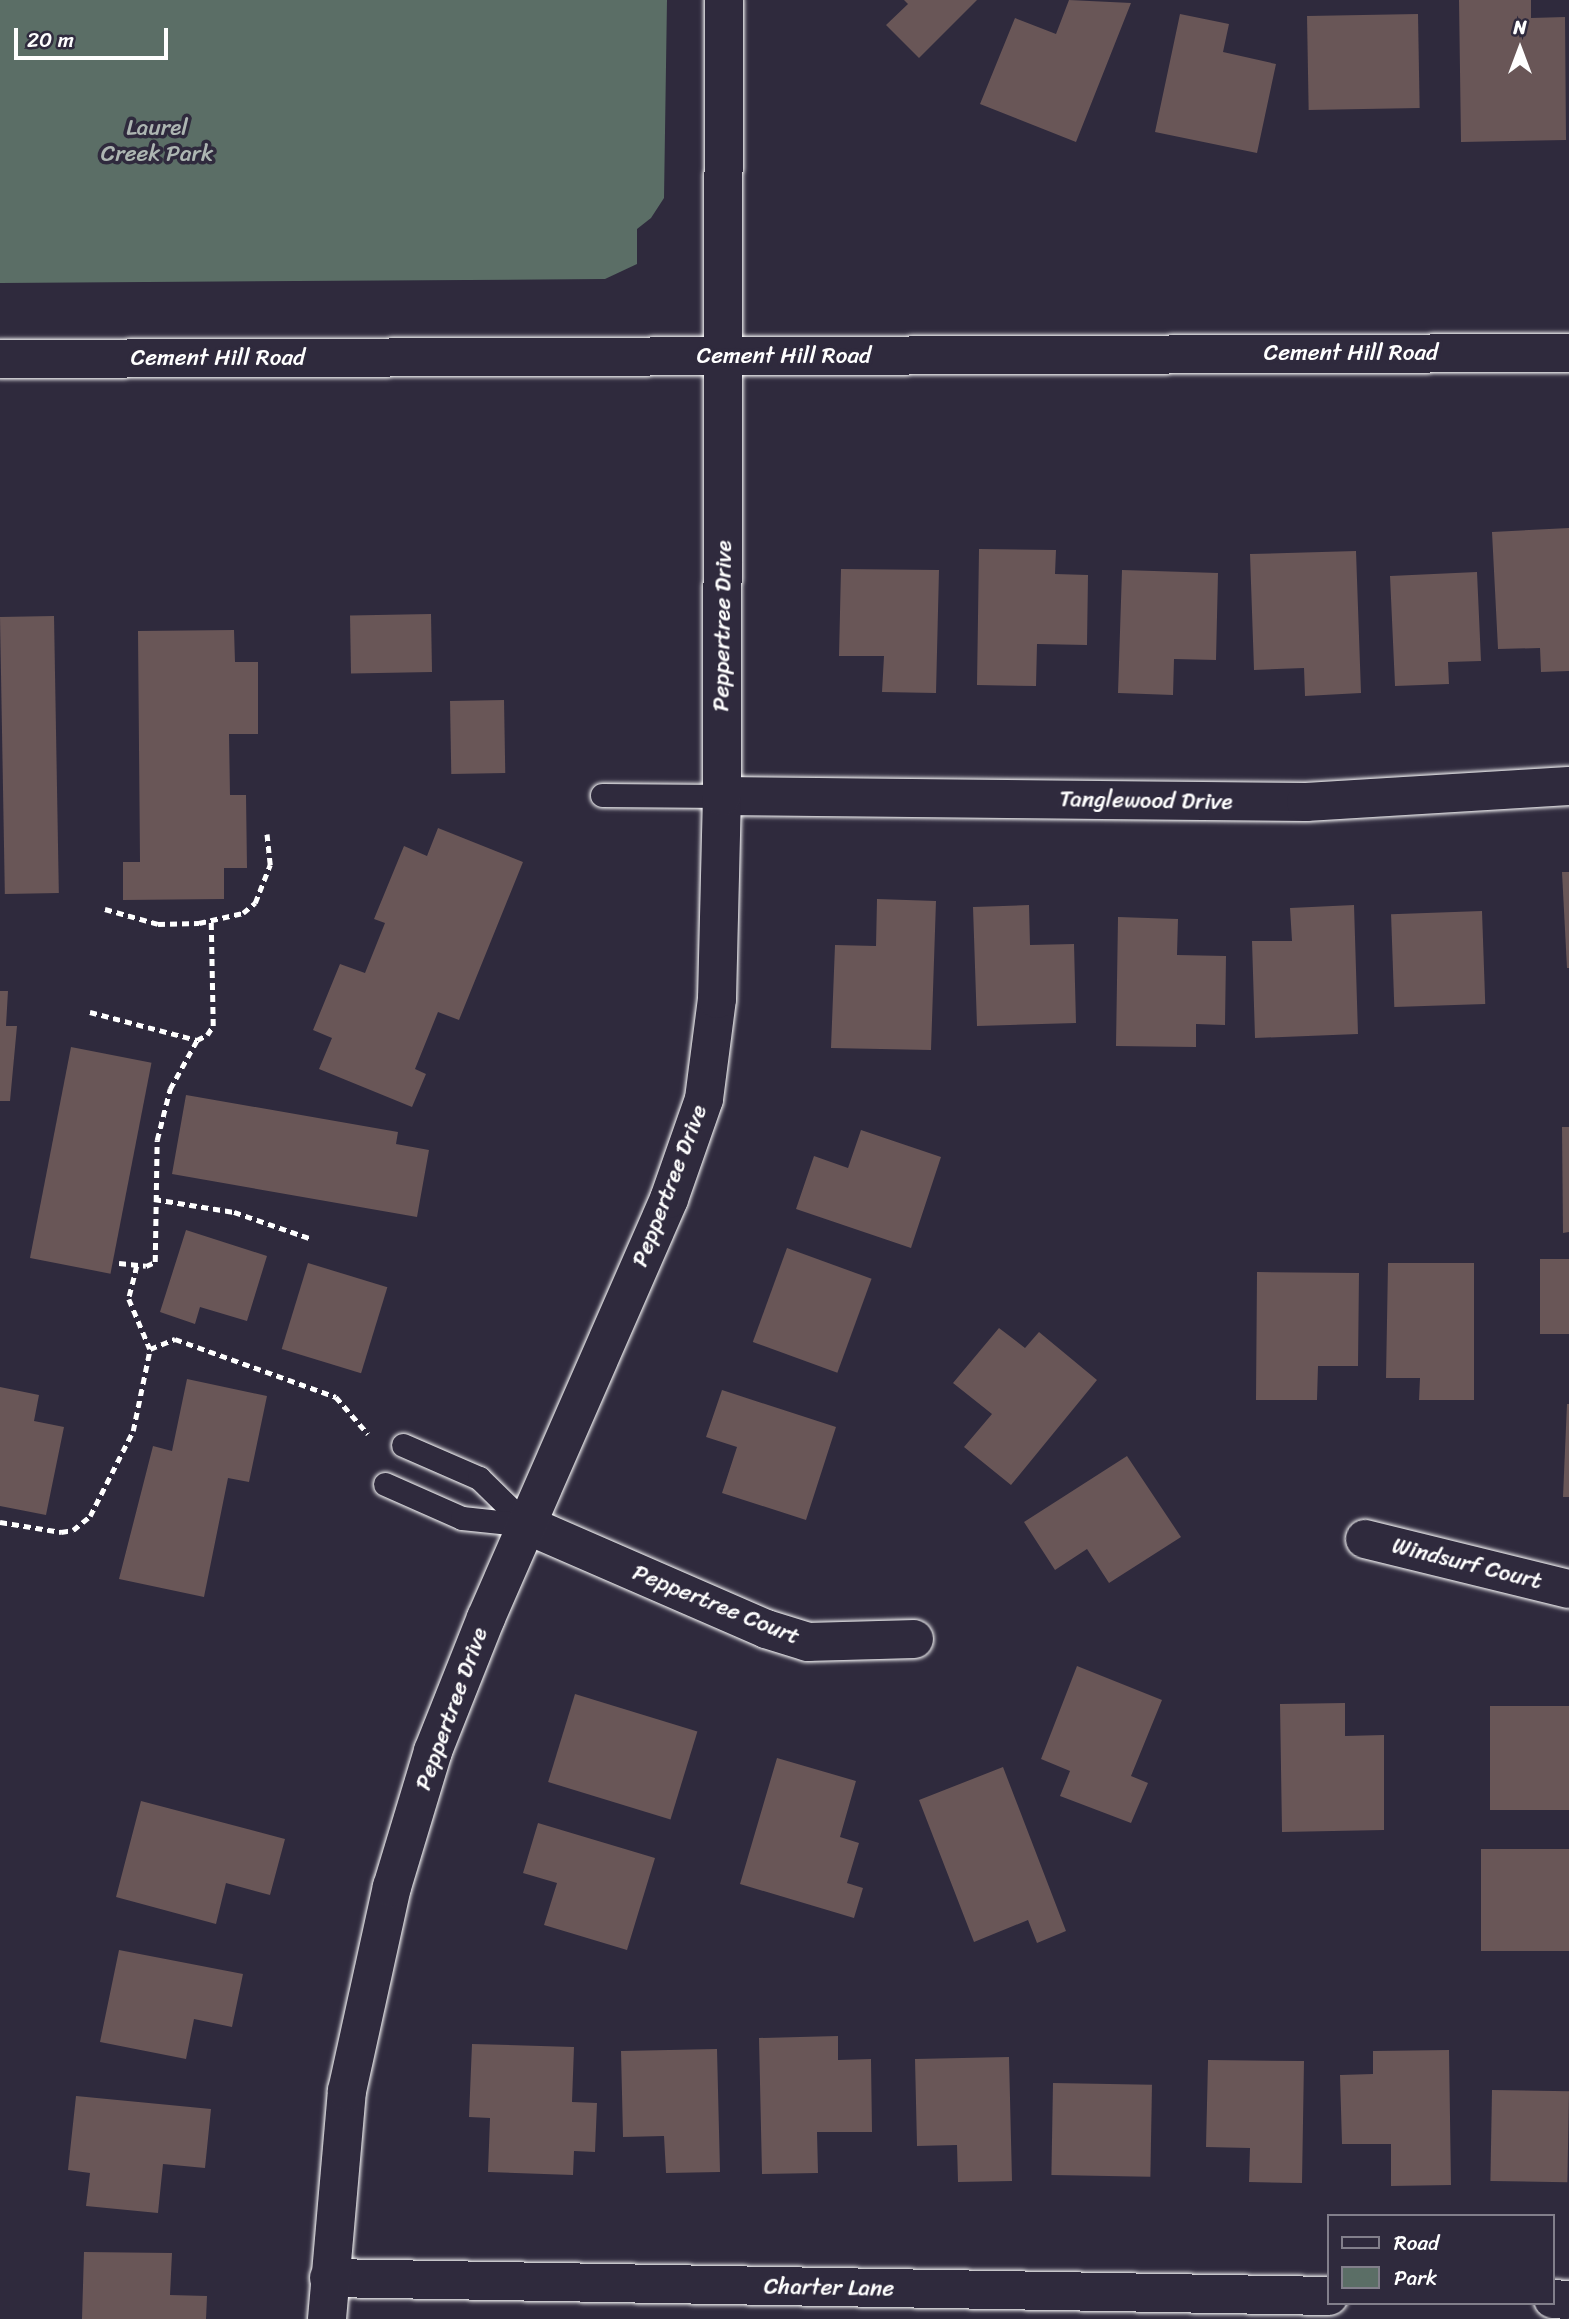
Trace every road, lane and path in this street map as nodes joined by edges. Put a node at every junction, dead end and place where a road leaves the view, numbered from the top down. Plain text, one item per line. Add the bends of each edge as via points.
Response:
1 (724, 0) edge
2 (1569, 353) edge
3 (724, 356) junction
4 (0, 359) edge
5 (1569, 786) edge
6 (602, 795) dead end
7 (722, 796) junction
8 (267, 834) dead end
9 (105, 909) dead end
10 (211, 922) junction
11 (90, 1012) dead end
12 (197, 1040) junction
13 (154, 1199) junction
14 (312, 1239) dead end
15 (119, 1264) dead end
16 (137, 1266) junction
17 (150, 1349) junction
18 (378, 1444) dead end
19 (403, 1446) dead end
20 (385, 1484) dead end
21 (0, 1522) edge
22 (527, 1525) junction
23 (1365, 1539) dead end
24 (1569, 1589) edge
25 (914, 1639) dead end
26 (328, 2278) junction
27 (1328, 2296) edge
28 (327, 2319) edge

1 - 3 street, Peppertree Drive
2 - 3 street, Cement Hill Road
3 - 4 street, Cement Hill Road
3 - 7 street, Peppertree Drive
5 - 7 street, Tanglewood Drive via 1306,802
6 - 7 lane
7 - 22 street, Peppertree Drive via 717,999 704,1099 669,1199
8 - 10 path via 270,865 255,903 243,913
9 - 10 path via 158,924
10 - 12 path via 213,1026
11 - 12 path
12 - 13 path via 170,1089 156,1150
13 - 14 path via 234,1212
13 - 16 path via 155,1262
15 - 16 path
16 - 17 path via 129,1299
17 - 18 path via 175,1339 336,1396
17 - 21 path via 133,1431 90,1516 73,1530 61,1532
19 - 22 lane via 479,1478
20 - 22 lane via 462,1518
22 - 25 street, Peppertree Court via 766,1629 808,1642
22 - 26 street, Peppertree Drive via 433,1751 391,1887 347,2091
23 - 24 street, Windsurf Court
26 - 27 street, Charter Lane
26 - 28 street, Peppertree Drive

